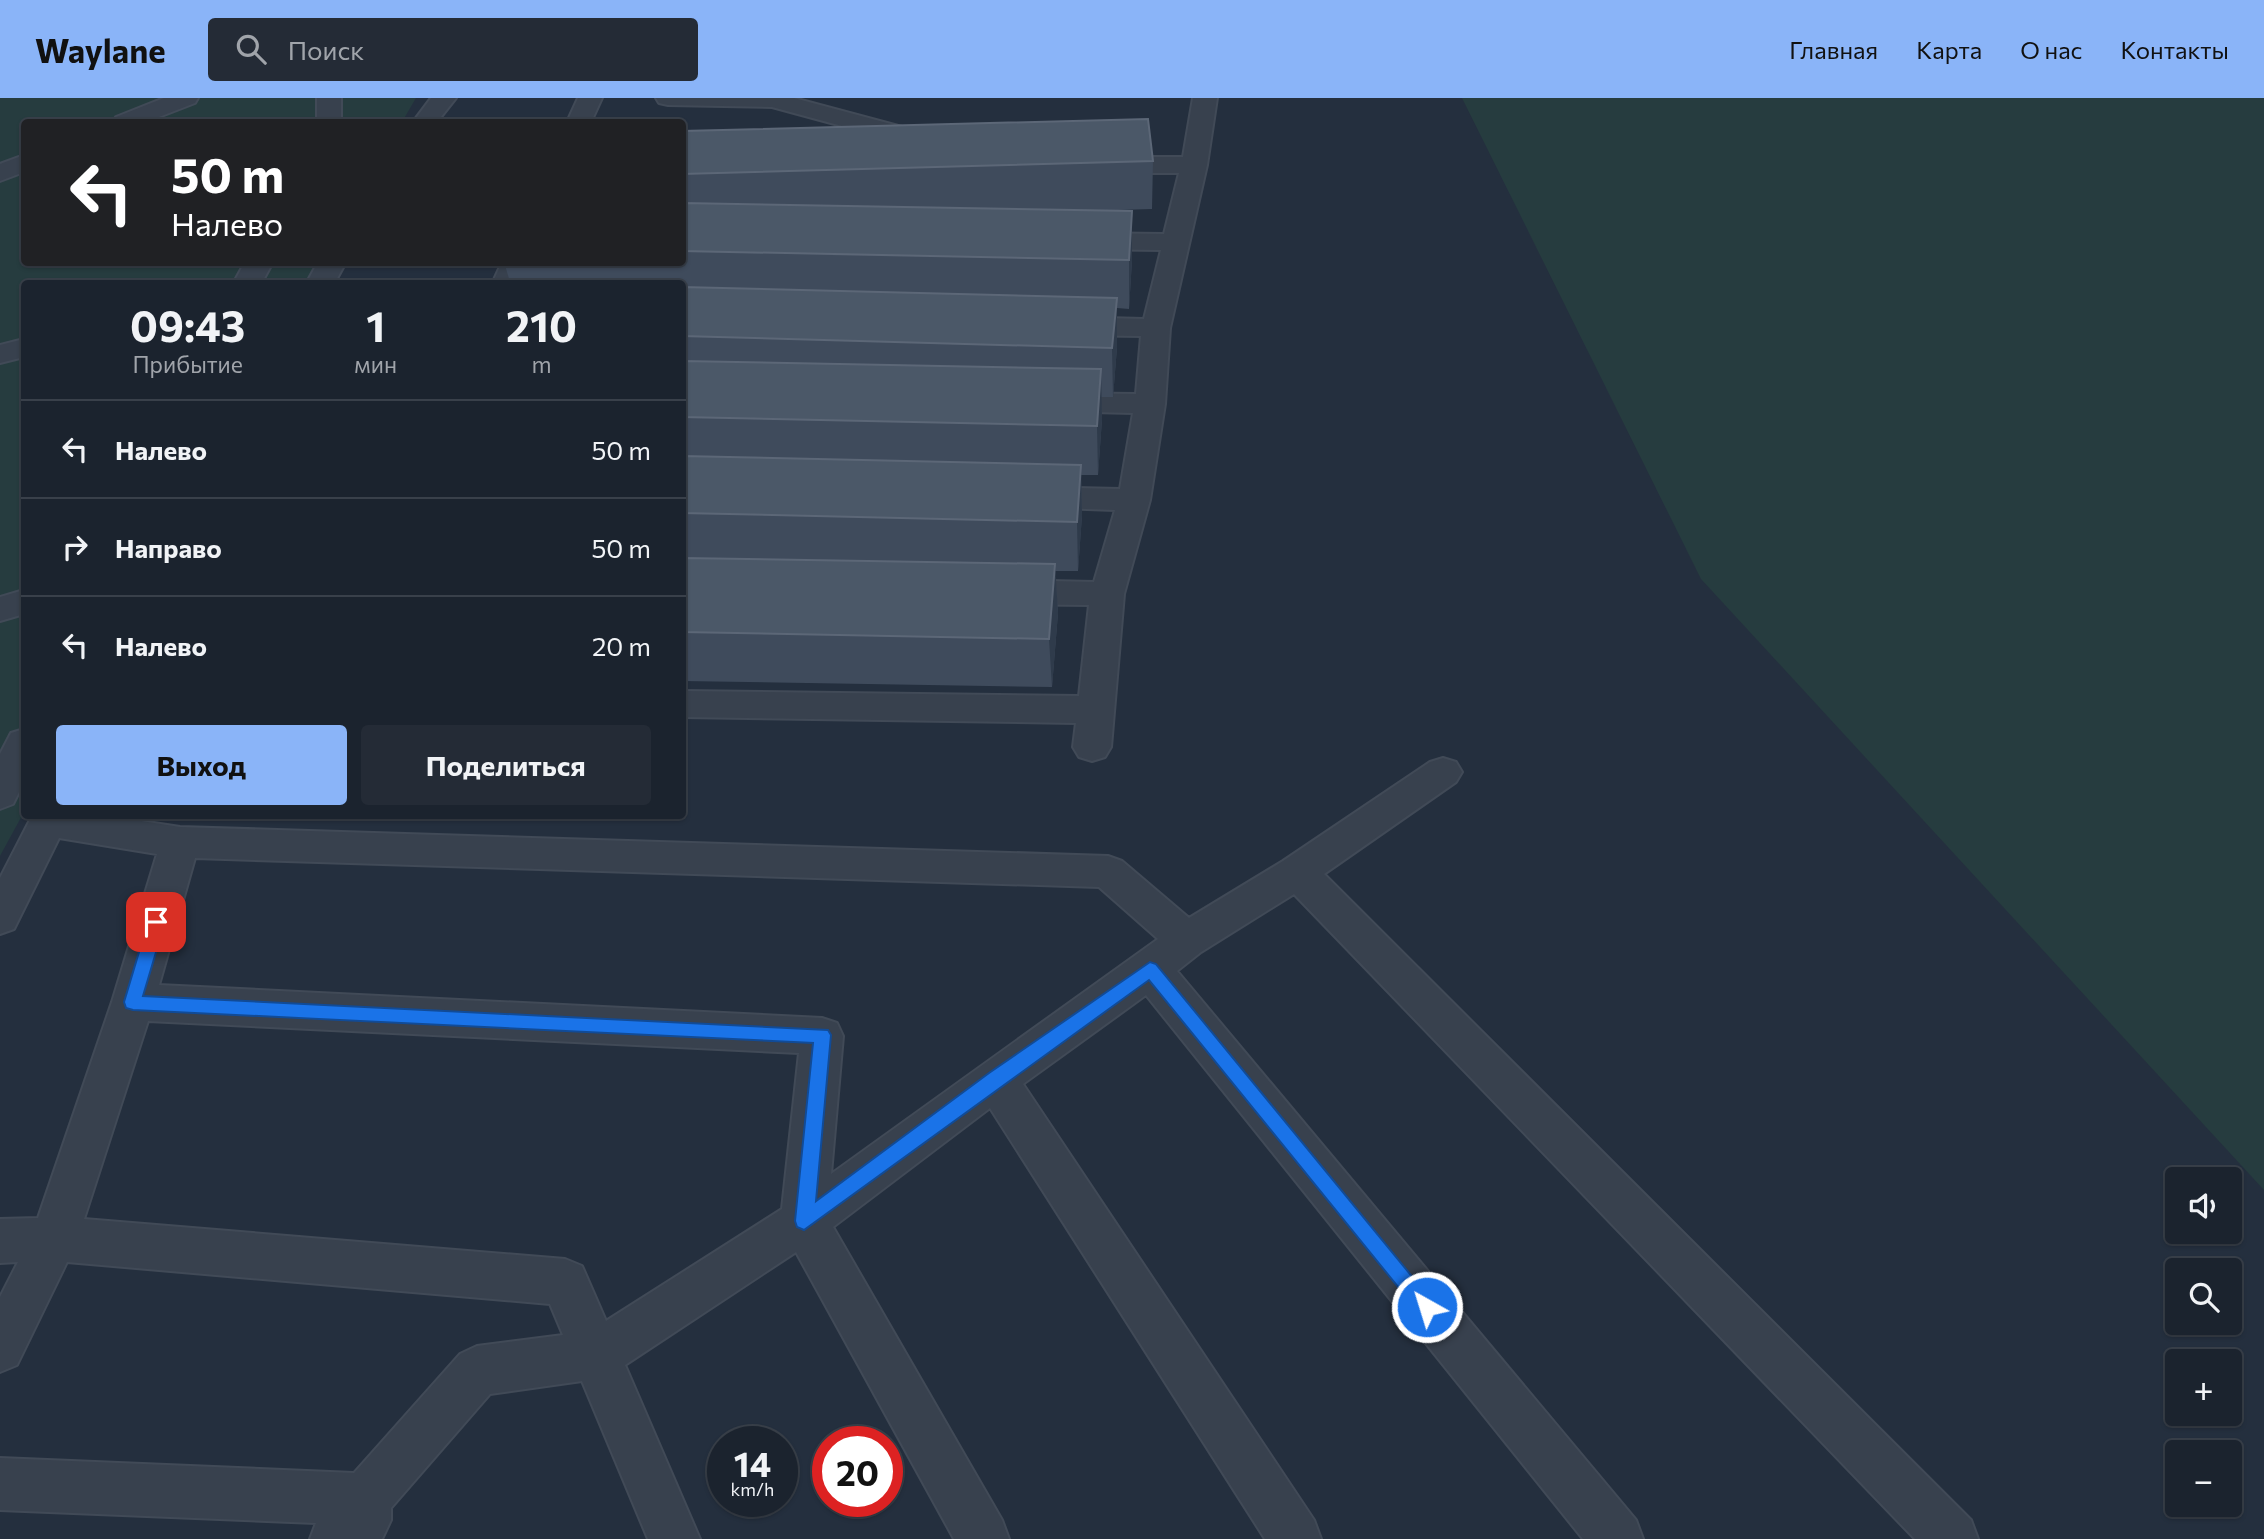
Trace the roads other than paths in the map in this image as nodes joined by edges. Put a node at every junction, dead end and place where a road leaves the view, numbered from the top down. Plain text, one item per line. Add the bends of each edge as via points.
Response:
1 (178, 98) edge
2 (329, 98) edge
3 (444, 98) edge
4 (590, 98) edge
5 (668, 98) edge
6 (1205, 98) edge
7 (132, 119) edge
8 (329, 119) edge
9 (427, 119) edge
10 (580, 119) edge
11 (940, 145) edge
12 (21, 164) edge
13 (1072, 165) edge
14 (1194, 165) junction
15 (0, 173) edge
16 (1052, 241) edge
17 (1175, 242) junction
18 (1045, 326) edge
19 (1156, 328) junction
20 (21, 349) edge
21 (0, 354) edge
22 (1026, 402) edge
23 (1150, 404) junction
24 (997, 496) edge
25 (1134, 500) junction
26 (970, 591) edge
27 (1107, 594) junction
28 (21, 604) edge
29 (0, 609) edge
30 (686, 704) edge
31 (1096, 710) junction
32 (1092, 747) dead end
33 (21, 749) edge
34 (1443, 772) dead end
35 (0, 794) edge
36 (49, 819) edge
37 (55, 819) edge
38 (180, 842) junction
39 (1297, 872) junction
40 (0, 917) edge
41 (1186, 940) junction
42 (1150, 969) junction
43 (133, 1002) junction
44 (995, 1079) junction
45 (804, 1221) junction
46 (54, 1239) junction
47 (0, 1241) edge
48 (0, 1348) edge
49 (597, 1355) junction
50 (0, 1484) edge
51 (355, 1526) edge
52 (674, 1539) edge
53 (983, 1539) edge
54 (1295, 1539) edge
55 (1617, 1539) edge
56 (1952, 1539) edge

1 - 7 street
2 - 8 street
3 - 9 street
4 - 10 street
5 - 11 street via 773,100
6 - 14 street
12 - 15 street
13 - 14 street
14 - 17 street
16 - 17 street
17 - 19 street
18 - 19 street
19 - 23 street
20 - 21 street
22 - 23 street
23 - 25 street
24 - 25 street
25 - 27 street
26 - 27 street
27 - 31 street
28 - 29 street
30 - 31 street
31 - 32 street
33 - 35 street
34 - 39 street
36 - 40 street
37 - 38 street
38 - 41 street via 1108,872
38 - 43 street
39 - 41 street
39 - 56 street
41 - 42 street
42 - 44 street
42 - 55 street
43 - 45 street via 822,1035
43 - 46 street
44 - 45 street
44 - 54 street
45 - 49 street
45 - 53 street
46 - 47 street
46 - 48 street
46 - 49 street via 565,1282
49 - 51 street via 477,1371
49 - 52 street
50 - 51 street

